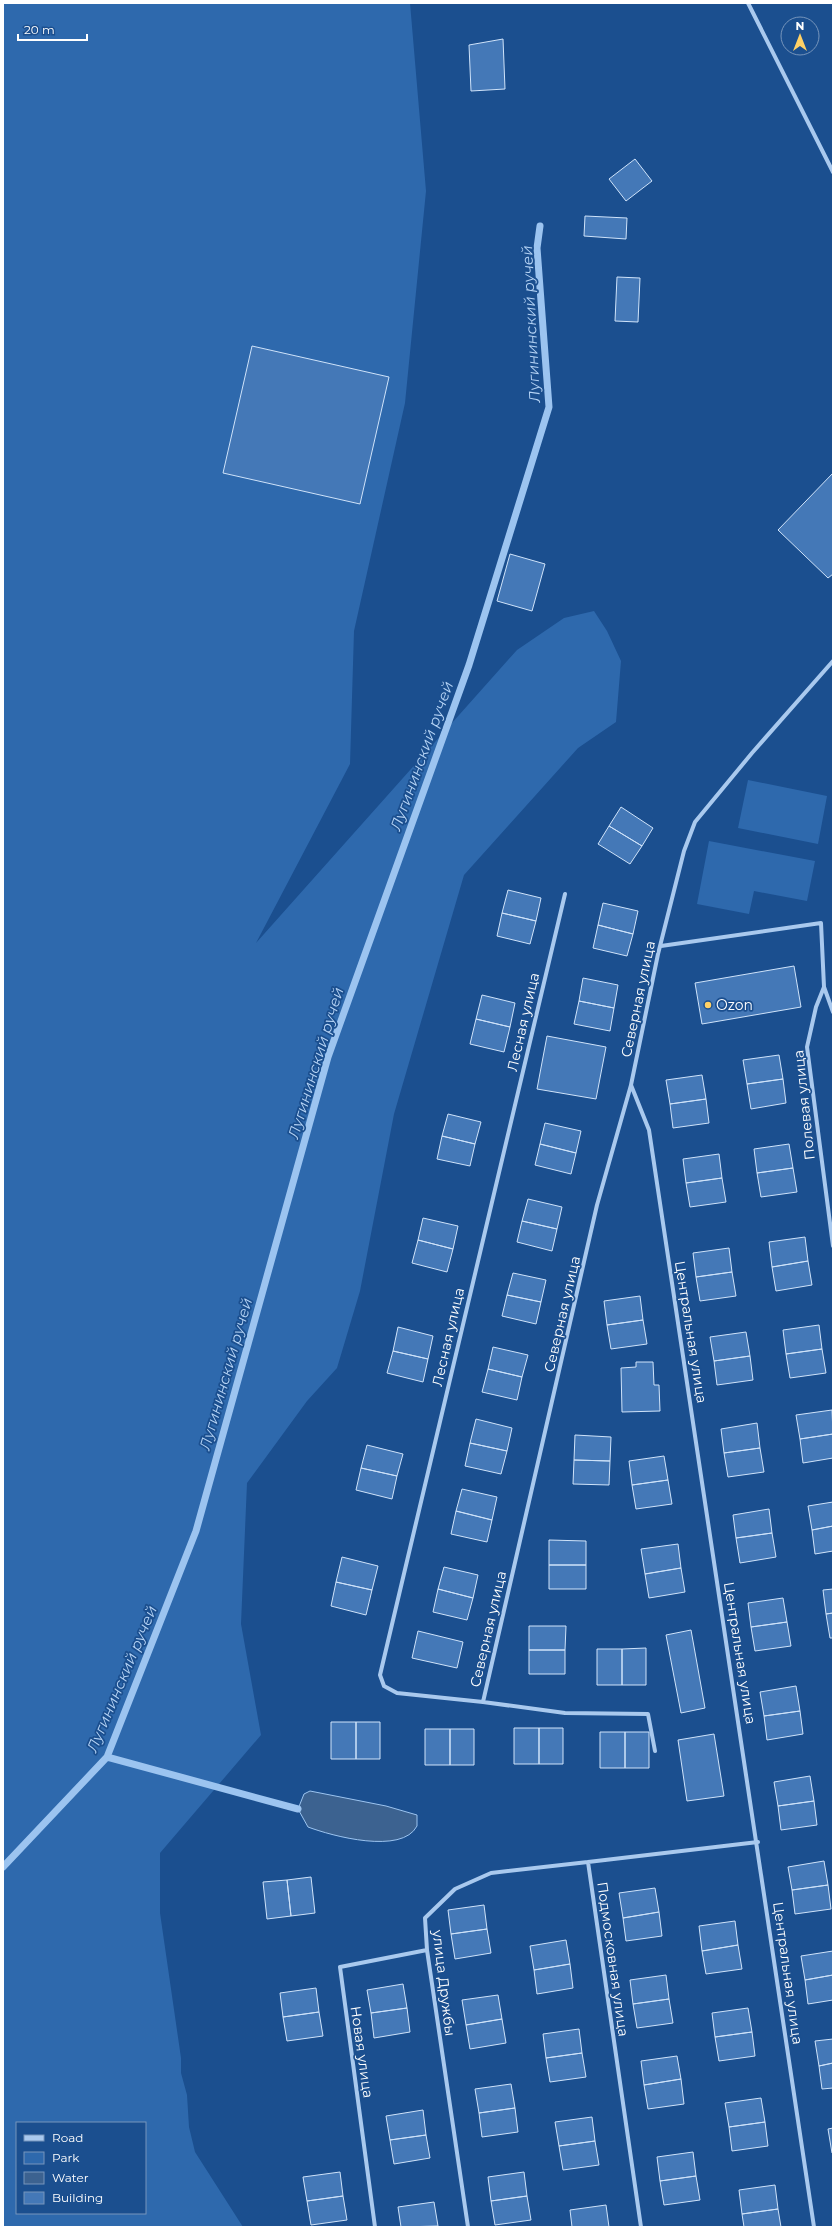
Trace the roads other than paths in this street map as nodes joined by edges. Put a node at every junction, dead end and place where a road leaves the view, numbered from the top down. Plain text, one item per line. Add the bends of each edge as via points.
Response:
1 (748, 3) edge
2 (833, 172) edge
3 (833, 661) edge
4 (565, 894) dead end
5 (661, 946) junction
6 (824, 987) junction
7 (833, 1012) edge
8 (631, 1085) junction
9 (833, 1246) edge
10 (483, 1702) junction
11 (655, 1751) dead end
12 (758, 1842) junction
13 (588, 1862) junction
14 (427, 1950) junction
15 (375, 2227) edge
16 (468, 2227) edge
17 (641, 2227) edge
18 (814, 2227) edge

1 - 2 street
3 - 5 street, Северная улица via 752,753 696,822 684,851
4 - 10 street, Лесная улица via 380,1675 384,1686 397,1692
5 - 6 street, Полевая улица via 821,923
5 - 8 street, Северная улица
6 - 7 street, Полевая улица
6 - 9 street, Полевая улица via 816,1007 807,1047
8 - 10 street, Северная улица via 597,1205
8 - 12 street, Центральная улица via 649,1130
10 - 11 street, Северная улица via 565,1713 648,1714
12 - 13 street, Подмосковная улица
12 - 18 street, Центральная улица
13 - 14 street, улица Дружбы via 491,1873 455,1889 425,1918
13 - 17 street, Подмосковная улица
14 - 15 street, Новая улица via 340,1967
14 - 16 street, улица Дружбы

